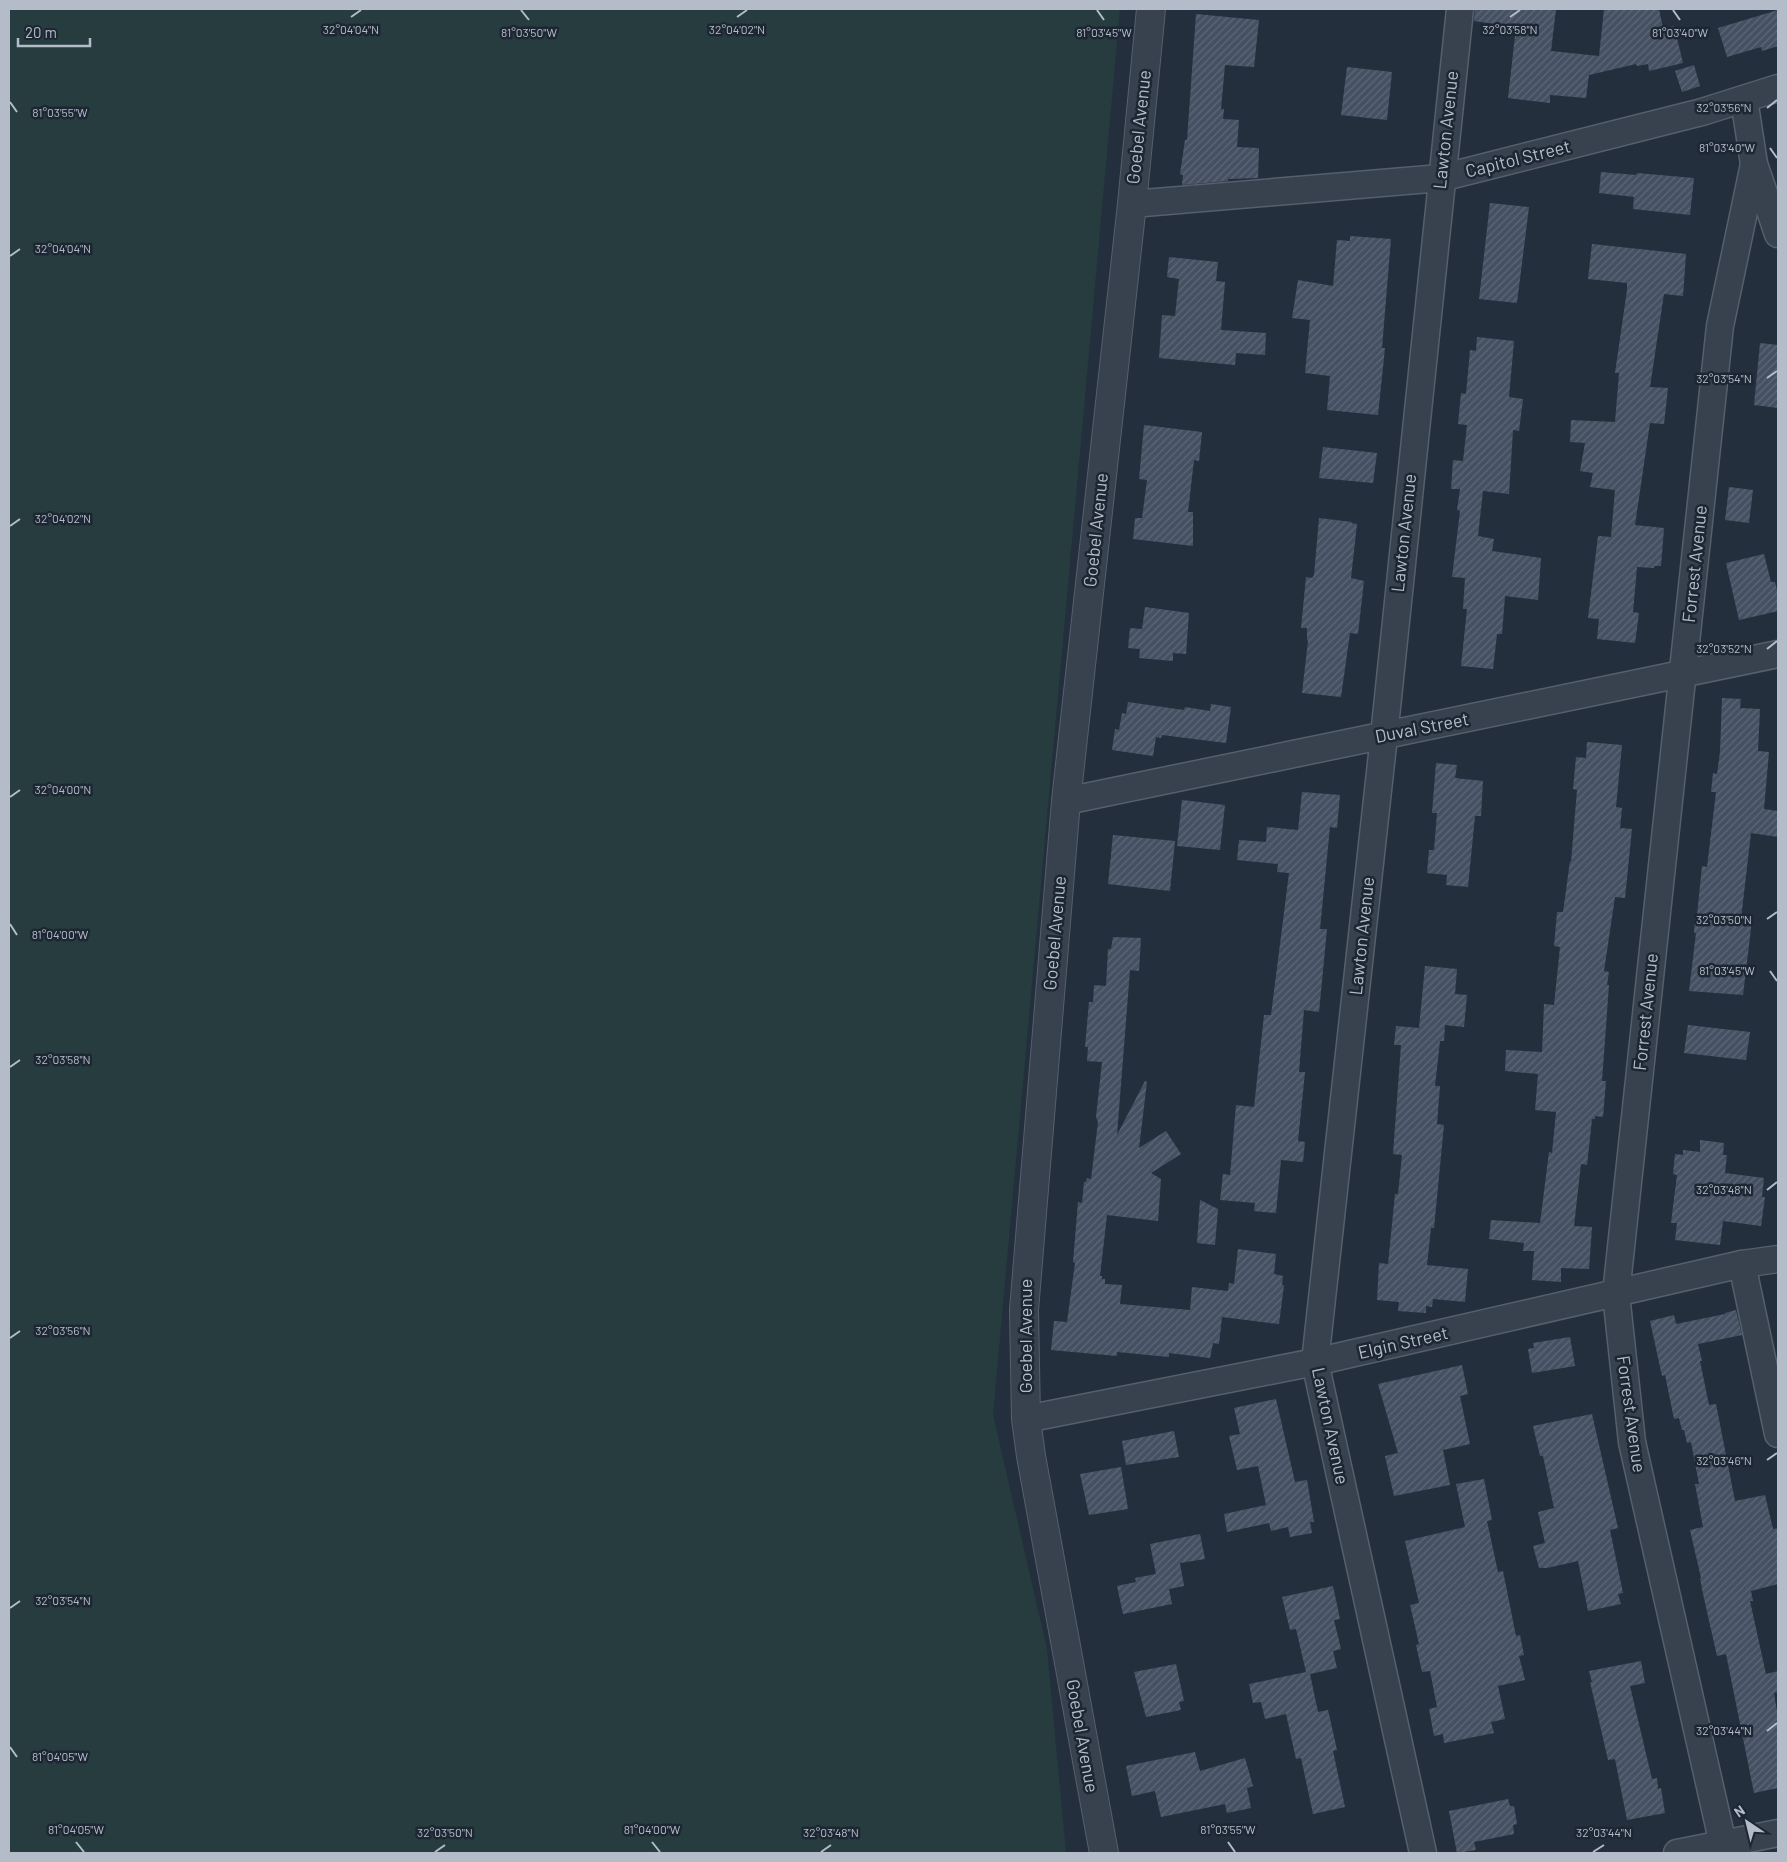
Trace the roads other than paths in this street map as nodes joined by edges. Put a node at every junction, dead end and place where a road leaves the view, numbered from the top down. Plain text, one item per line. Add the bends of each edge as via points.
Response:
1 (1151, 9) edge
2 (1460, 9) edge
3 (1778, 88) edge
4 (1744, 99) junction
5 (1754, 164) junction
6 (1441, 178) junction
7 (1132, 204) junction
8 (1778, 234) edge
9 (1778, 654) edge
10 (1682, 675) junction
11 (1384, 736) junction
12 (1066, 801) junction
13 (1778, 1259) edge
14 (1742, 1264) junction
15 (1616, 1294) junction
16 (1315, 1362) junction
17 (1026, 1419) junction
18 (1778, 1434) edge
19 (1778, 1833) edge
20 (1725, 1849) edge
21 (1104, 1853) edge
22 (1423, 1853) edge
23 (1677, 1853) edge

1 - 7 street, Goebel Avenue
2 - 6 street, Lawton Avenue
3 - 4 street, Capitol Street
4 - 5 street
4 - 6 street, Capitol Street
5 - 8 street
5 - 10 street, Forrest Avenue via 1720,326
6 - 7 street, Capitol Street
6 - 11 street, Lawton Avenue
7 - 12 street, Goebel Avenue
9 - 10 street, Duval Street
10 - 11 street, Duval Street
10 - 15 street, Forrest Avenue
11 - 12 street, Duval Street
11 - 16 street, Lawton Avenue
12 - 17 street, Goebel Avenue via 1024,1310
13 - 14 street, Elgin Street
14 - 15 street, Elgin Street
14 - 18 street
15 - 16 street, Elgin Street
15 - 20 street, Forrest Avenue via 1632,1442
16 - 17 street, Elgin Street
16 - 22 street, Lawton Avenue
17 - 21 street, Goebel Avenue
19 - 20 street
20 - 23 street

